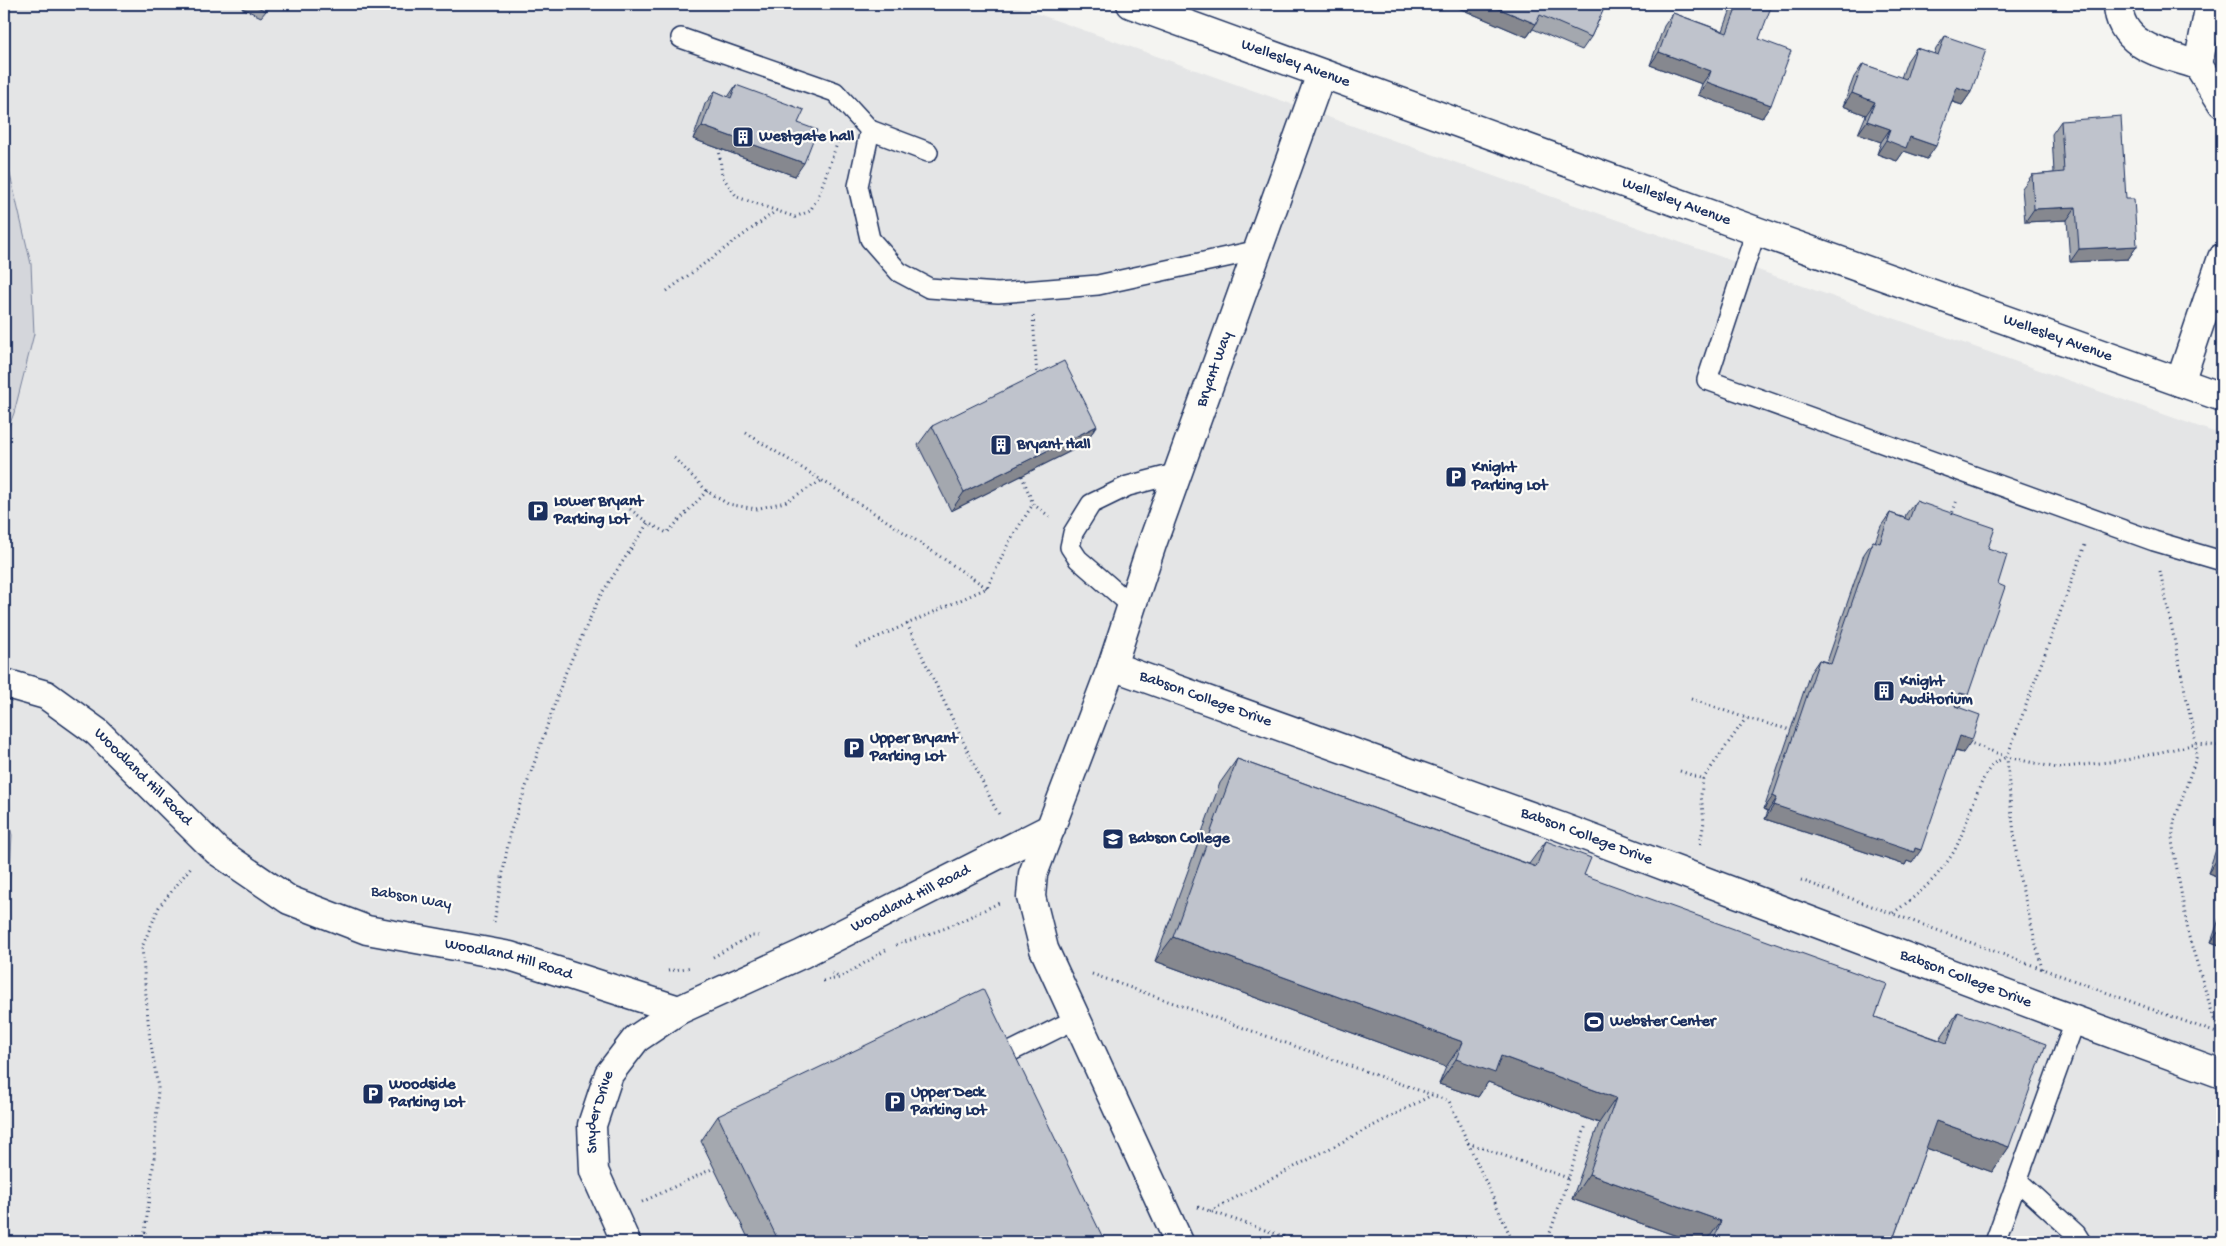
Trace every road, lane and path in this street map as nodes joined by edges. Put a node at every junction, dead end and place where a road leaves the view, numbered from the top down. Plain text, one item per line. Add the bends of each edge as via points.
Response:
1 (1132, 4) edge
2 (2118, 4) edge
3 (2210, 4) edge
4 (681, 38) dead end
5 (2198, 65) junction
6 (1321, 74) junction
7 (2222, 103) edge
8 (853, 112) junction
9 (870, 130) junction
10 (719, 148) edge
11 (928, 152) dead end
12 (776, 211) junction
13 (1756, 231) junction
14 (1259, 250) junction
15 (2222, 258) edge
16 (667, 291) dead end
17 (1031, 291) junction
18 (2180, 382) junction
19 (1038, 386) edge
20 (2222, 397) edge
21 (746, 433) dead end
22 (674, 458) dead end
23 (1178, 473) junction
24 (1022, 476) edge
25 (821, 481) junction
26 (707, 491) junction
27 (1033, 504) junction
28 (630, 509) dead end
29 (2094, 519) junction
30 (648, 523) junction
31 (1073, 533) junction
32 (2154, 541) junction
33 (2222, 561) edge
34 (987, 588) junction
35 (1132, 606) junction
36 (907, 624) junction
37 (856, 647) dead end
38 (1112, 666) junction
39 (4, 683) edge
40 (1691, 699) dead end
41 (1746, 718) junction
42 (1791, 730) dead end
43 (1967, 742) edge
44 (2196, 744) junction
45 (2222, 746) edge
46 (2007, 757) junction
47 (1680, 771) dead end
48 (1703, 779) junction
49 (1050, 828) junction
50 (209, 844) junction
51 (1020, 844) junction
52 (1700, 844) dead end
53 (1032, 897) junction
54 (1893, 913) dead end
55 (494, 925) dead end
56 (802, 954) junction
57 (708, 960) dead end
58 (701, 965) dead end
59 (666, 971) dead end
60 (1089, 973) dead end
61 (840, 978) junction
62 (816, 982) dead end
63 (679, 1010) junction
64 (2050, 1011) junction
65 (1076, 1018) junction
66 (2075, 1021) junction
67 (2222, 1029) edge
68 (989, 1063) edge
69 (2222, 1074) edge
70 (1432, 1095) junction
71 (1586, 1125) dead end
72 (1468, 1142) junction
73 (714, 1168) dead end
74 (1568, 1178) junction
75 (2017, 1180) junction
76 (635, 1205) dead end
77 (1194, 1205) dead end
78 (1210, 1211) junction
79 (141, 1242) edge
80 (626, 1242) edge
81 (1179, 1242) edge
82 (1300, 1242) edge
83 (1513, 1242) edge
84 (1547, 1242) edge
85 (1994, 1242) edge
86 (2081, 1242) edge

1 - 6 street, Wellesley Avenue
2 - 5 street via 2122,26 2137,43
3 - 5 street
4 - 8 lane via 835,92
5 - 7 street
6 - 13 street, Wellesley Avenue
6 - 14 street, Bryant Way
8 - 9 lane
8 - 12 path via 836,143 810,211 795,217
9 - 11 lane
9 - 17 lane via 858,186 870,239 899,272 929,288 998,293
10 - 12 path via 722,176 737,197
12 - 16 path
13 - 18 street, Wellesley Avenue
13 - 29 lane via 1707,380
14 - 17 lane via 1098,285
14 - 23 street, Bryant Way
15 - 18 street
17 - 19 path
18 - 20 street, Wellesley Avenue
21 - 25 path
22 - 26 path
23 - 31 lane via 1128,486 1091,504
23 - 35 street, Bryant Way
24 - 27 path
25 - 26 path via 785,502 756,509 728,504
25 - 34 path via 890,522
26 - 30 path via 667,533
27 - 31 path
27 - 34 path via 1009,542
28 - 30 path
29 - 32 lane
29 - 46 path
30 - 55 path via 600,596 565,674 510,833
31 - 35 lane via 1070,547 1078,559
32 - 33 lane
32 - 44 path
34 - 36 path
35 - 38 street, Bryant Way
36 - 37 path
36 - 51 path via 995,808
38 - 49 street
38 - 64 street, Babson College Drive via 1561,827
39 - 50 street, Woodland Hill Road via 46,696 97,732
40 - 41 path
41 - 42 path
41 - 48 path
43 - 46 path
44 - 45 path
44 - 46 path via 2126,760 2057,768
44 - 67 path via 2196,758 2174,822 2172,841 2189,937 2216,1022
46 - 54 path via 1995,762 1985,775 1966,828 1935,879
46 - 64 path via 2019,875
47 - 48 path
48 - 52 path via 1704,822
49 - 51 street, Woodland Hill Road
49 - 53 street via 1032,874
50 - 63 street, Woodland Hill Road via 289,900 367,930 510,956
50 - 79 path via 159,907 142,947 149,1032 158,1088 154,1158
51 - 56 street, Woodland Hill Road
53 - 61 path via 1010,898 946,928 892,946
53 - 65 street via 1044,949
56 - 57 path via 764,936 751,936
56 - 61 path
56 - 63 street, Woodland Hill Road
58 - 59 path
60 - 70 path
61 - 62 path
63 - 80 street, Snyder Drive via 636,1039 608,1074 592,1125 594,1170
64 - 66 street, Babson College Drive
65 - 68 lane
65 - 81 street
66 - 69 street, Babson College Drive
66 - 75 lane
70 - 72 path via 1449,1101
70 - 78 path
71 - 74 path
72 - 74 path
72 - 83 path
73 - 76 path
74 - 84 path
75 - 85 lane
75 - 86 lane
77 - 78 path
78 - 82 path

